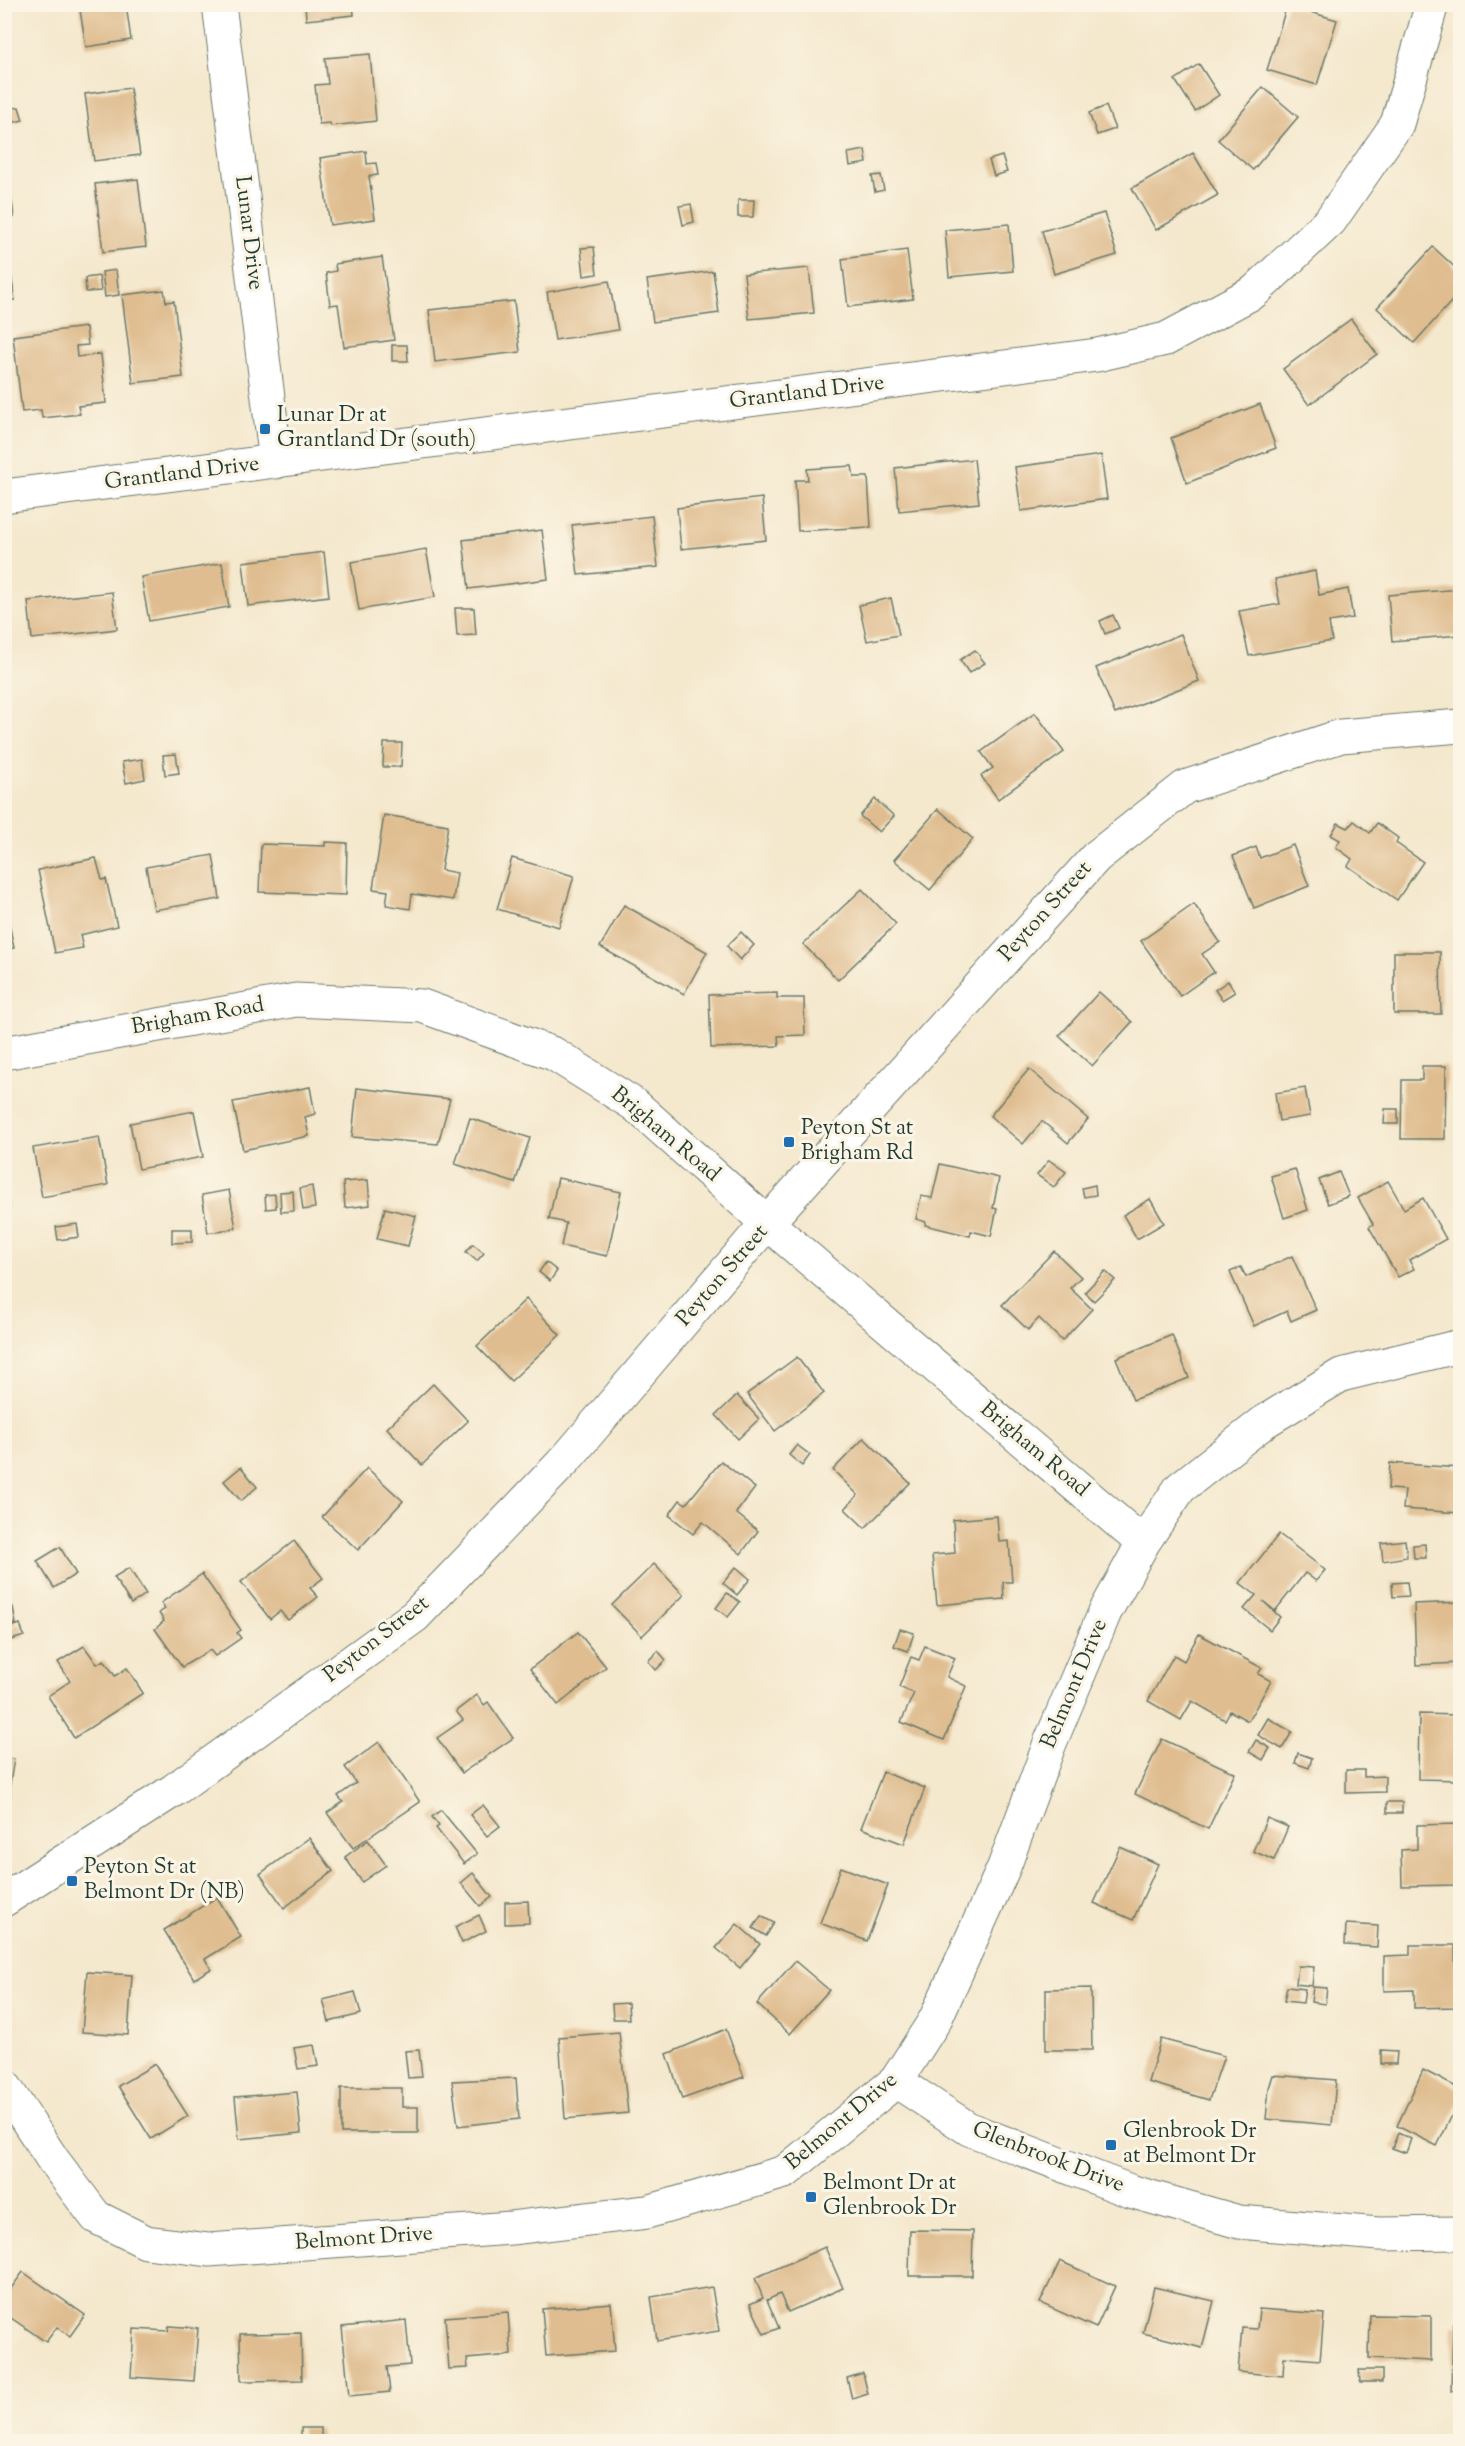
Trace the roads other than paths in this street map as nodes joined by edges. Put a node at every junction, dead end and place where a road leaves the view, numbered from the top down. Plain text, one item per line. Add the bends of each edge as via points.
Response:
1 (219, 4) edge
2 (1432, 4) edge
3 (276, 462) junction
4 (4, 496) edge
5 (1461, 726) edge
6 (4, 1053) edge
7 (767, 1223) junction
8 (1461, 1346) edge
9 (1143, 1543) junction
10 (4, 1900) edge
11 (896, 2081) junction
12 (4, 2085) edge
13 (1461, 2233) edge

1 - 3 street, Lunar Drive
2 - 3 street, Grantland Drive via 1397,124 1330,221 1254,292 1166,339 1097,355
3 - 4 street, Grantland Drive
5 - 7 street, Peyton Street via 1341,736 1185,787 1096,856
6 - 7 street, Brigham Road via 296,1000 422,1006 554,1054 625,1098
7 - 9 street, Brigham Road
7 - 10 street, Peyton Street via 566,1459 415,1616 174,1790
8 - 9 street, Belmont Drive via 1341,1375 1264,1422 1180,1488
9 - 11 street, Belmont Drive via 1105,1612 970,1946 935,2020
11 - 12 street, Belmont Drive via 785,2172 647,2212 499,2229 210,2250 146,2242 96,2217
11 - 13 street, Glenbrook Drive via 969,2129 1130,2191 1239,2222 1379,2234

